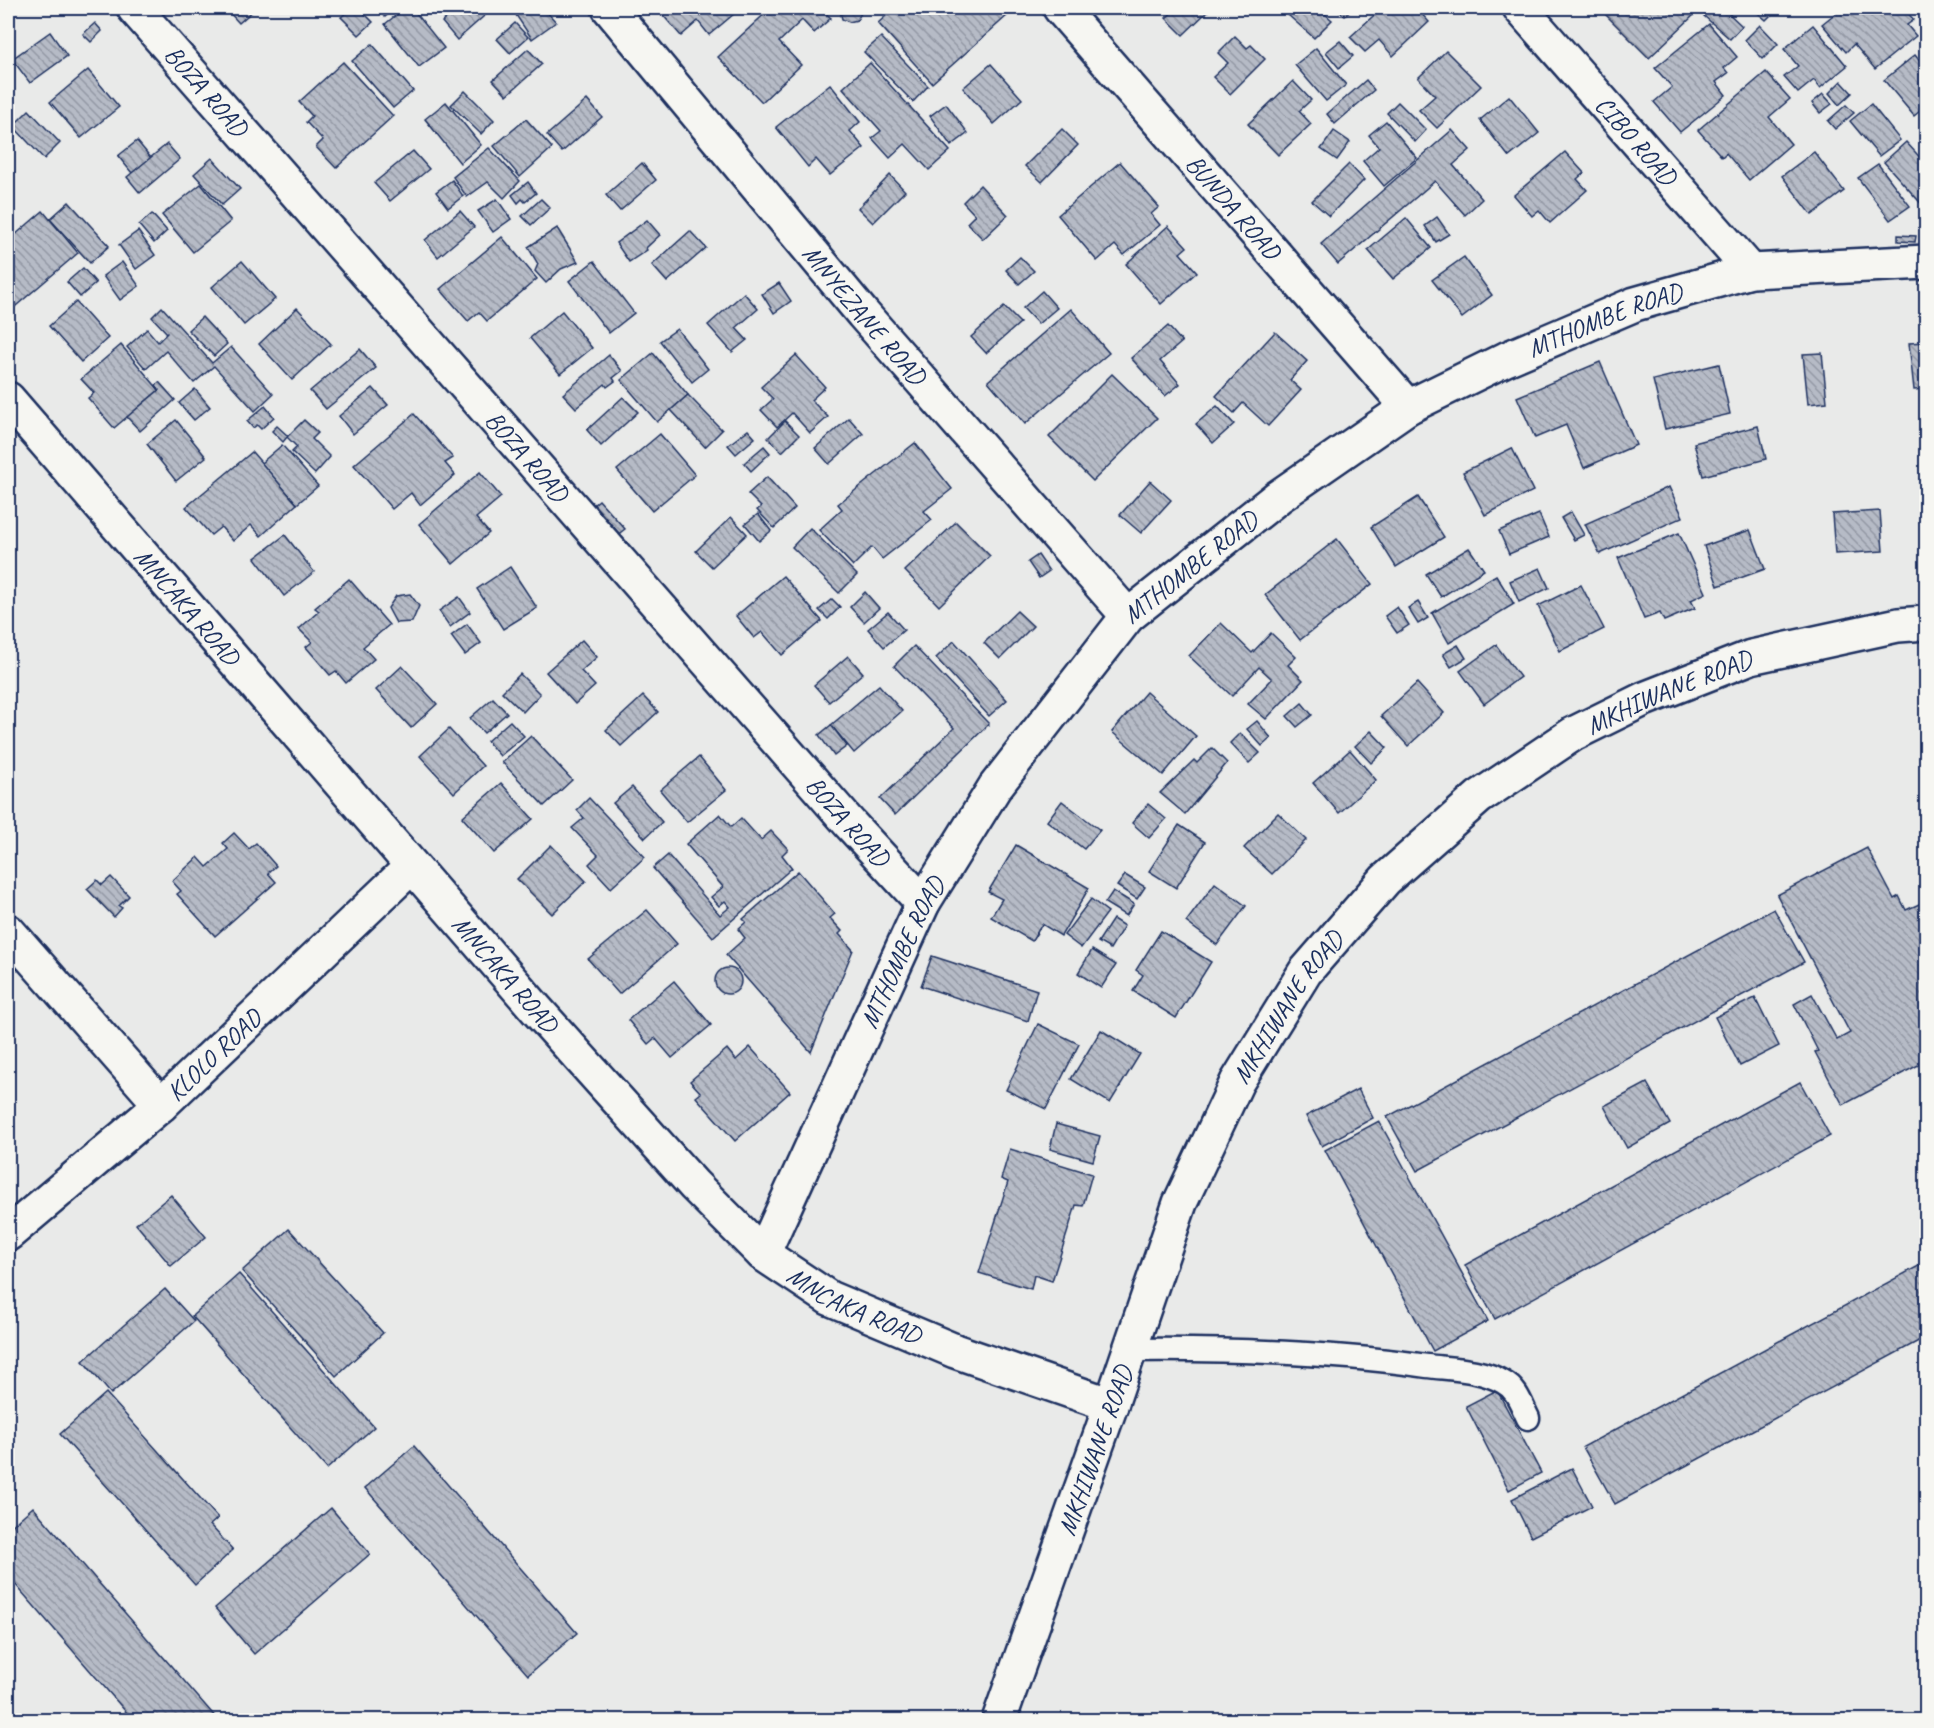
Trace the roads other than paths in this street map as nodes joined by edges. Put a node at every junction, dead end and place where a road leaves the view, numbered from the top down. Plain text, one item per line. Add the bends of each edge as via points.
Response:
1 (134, 8) edge
2 (609, 8) edge
3 (1060, 8) edge
4 (1520, 8) edge
5 (1926, 262) edge
6 (1751, 271) junction
7 (8, 399) edge
8 (1408, 407) junction
9 (1128, 616) junction
10 (1926, 623) edge
11 (411, 867) junction
12 (923, 903) junction
13 (8, 931) edge
14 (161, 1105) junction
15 (8, 1234) edge
16 (763, 1254) junction
17 (1130, 1350) junction
18 (1112, 1405) junction
19 (1528, 1418) dead end
20 (999, 1720) edge

1 - 12 street, BOZA ROAD
2 - 9 street, MNYEZANE ROAD via 863,314
3 - 8 street, BUNDA ROAD
4 - 6 street, CIBO ROAD
5 - 6 street, MTHOMBE ROAD
6 - 8 street, MTHOMBE ROAD via 1635,304 1506,359
7 - 11 street, MNCAKA ROAD
8 - 9 street, MTHOMBE ROAD via 1278,497
9 - 12 street, MTHOMBE ROAD via 995,787
10 - 17 street, MKHIWANE ROAD via 1898,625 1751,657 1644,699 1573,734 1479,797 1385,880 1305,972 1237,1082 1180,1203
11 - 14 street, KLOLO ROAD
11 - 16 street, MNCAKA ROAD via 694,1185
12 - 16 street, MTHOMBE ROAD
13 - 14 street
14 - 15 street, KLOLO ROAD
16 - 18 street, MNCAKA ROAD via 829,1298 955,1351
17 - 18 street, MKHIWANE ROAD
17 - 19 lane via 1250,1349 1454,1369 1502,1381 1514,1389
18 - 20 street, MKHIWANE ROAD

